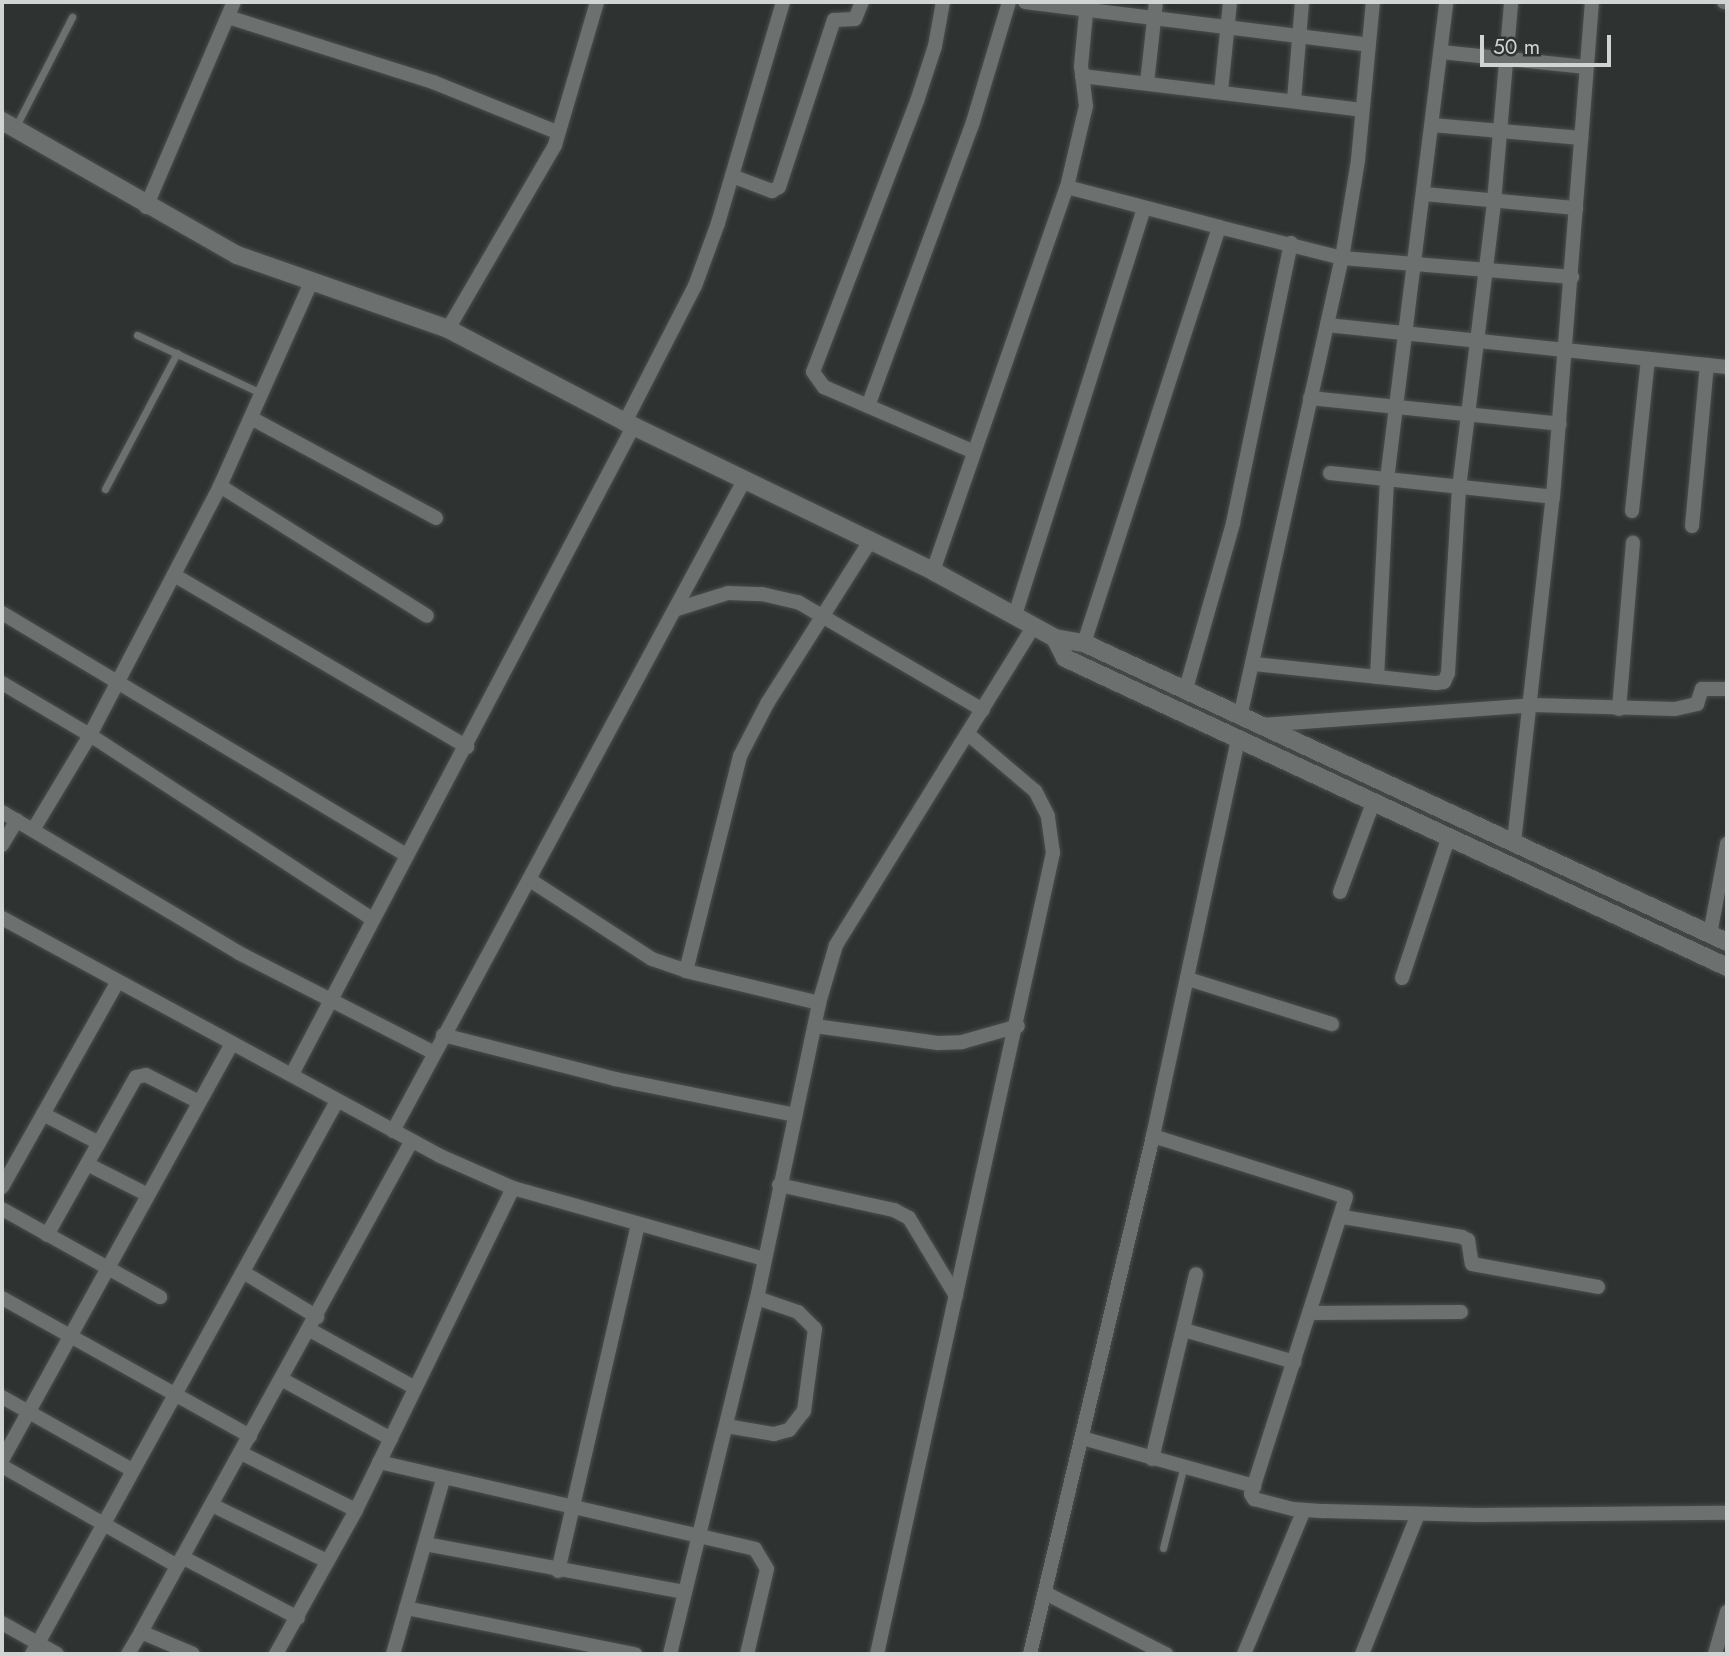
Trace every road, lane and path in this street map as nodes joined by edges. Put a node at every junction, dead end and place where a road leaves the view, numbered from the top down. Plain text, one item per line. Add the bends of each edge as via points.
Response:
1 (234, 2) edge
2 (597, 2) edge
3 (783, 2) edge
4 (862, 2) edge
5 (943, 2) edge
6 (1009, 2) edge
7 (1025, 2) edge
8 (1156, 2) edge
9 (1230, 2) edge
10 (1302, 2) edge
11 (1373, 2) edge
12 (1446, 2) edge
13 (1511, 2) edge
14 (1592, 2) edge
15 (1086, 7) edge
16 (72, 17) dead end
17 (228, 17) junction
18 (1153, 21) junction
19 (1227, 28) junction
20 (1299, 33) junction
21 (1368, 45) junction
22 (1441, 52) junction
23 (1507, 60) junction
24 (1586, 67) junction
25 (1082, 76) junction
26 (1147, 83) junction
27 (1221, 91) junction
28 (1294, 100) junction
29 (1362, 110) junction
30 (8, 125) edge
31 (1432, 125) junction
32 (1501, 131) junction
33 (556, 132) junction
34 (1581, 138) junction
35 (732, 176) junction
36 (1067, 187) junction
37 (1424, 194) junction
38 (1494, 202) junction
39 (146, 207) junction
40 (1144, 208) junction
41 (1576, 208) junction
42 (1219, 227) junction
43 (1291, 243) junction
44 (1342, 258) junction
45 (1416, 267) junction
46 (1485, 274) junction
47 (1572, 277) junction
48 (311, 283) junction
49 (1327, 325) junction
50 (448, 329) junction
51 (1406, 333) junction
52 (137, 335) dead end
53 (1477, 343) junction
54 (1566, 352) junction
55 (177, 354) junction
56 (1648, 359) junction
57 (1707, 365) junction
58 (1727, 367) edge
59 (263, 394) junction
60 (1310, 398) junction
61 (868, 406) junction
62 (1398, 407) junction
63 (1467, 414) junction
64 (253, 419) junction
65 (629, 424) junction
66 (1560, 424) junction
67 (974, 452) junction
68 (1330, 473) dead end
69 (745, 479) junction
70 (1387, 479) junction
71 (220, 486) junction
72 (1459, 488) junction
73 (105, 489) dead end
74 (1553, 497) junction
75 (1632, 511) dead end
76 (436, 518) dead end
77 (1692, 526) dead end
78 (871, 540) junction
79 (1633, 542) dead end
80 (933, 571) junction
81 (174, 575) junction
82 (677, 609) junction
83 (2, 613) edge
84 (825, 615) junction
85 (1015, 615) junction
86 (428, 616) dead end
87 (1034, 626) junction
88 (1055, 638) junction
89 (1084, 643) junction
90 (1254, 663) junction
91 (1377, 677) junction
92 (119, 680) junction
93 (2, 683) edge
94 (1727, 690) edge
95 (1185, 692) junction
96 (1532, 705) junction
97 (1619, 709) junction
98 (983, 710) junction
99 (1240, 717) junction
100 (1261, 725) junction
101 (968, 734) junction
102 (90, 735) junction
103 (1238, 739) junction
104 (467, 747) junction
105 (1374, 800) junction
106 (2, 813) edge
107 (17, 820) junction
108 (33, 830) junction
109 (1450, 836) junction
110 (1514, 842) junction
111 (1727, 844) edge
112 (2, 845) edge
113 (407, 855) junction
114 (530, 880) junction
115 (1340, 892) dead end
116 (2, 918) edge
117 (372, 919) junction
118 (1710, 934) junction
119 (1727, 942) edge
120 (1727, 967) edge
121 (686, 971) junction
122 (1402, 978) dead end
123 (1188, 979) junction
124 (117, 983) junction
125 (329, 1001) junction
126 (819, 1003) junction
127 (1332, 1024) dead end
128 (815, 1026) junction
129 (1018, 1026) junction
130 (443, 1035) junction
131 (231, 1045) junction
132 (434, 1053) junction
133 (292, 1074) junction
134 (337, 1101) junction
135 (199, 1102) junction
136 (43, 1114) junction
137 (795, 1115) junction
138 (393, 1132) junction
139 (1153, 1136) junction
140 (411, 1142) junction
141 (99, 1143) junction
142 (87, 1164) junction
143 (779, 1185) junction
144 (2, 1186) edge
145 (513, 1188) junction
146 (148, 1195) junction
147 (2, 1209) edge
148 (1343, 1217) junction
149 (638, 1225) junction
150 (47, 1235) junction
151 (764, 1259) junction
152 (107, 1269) junction
153 (243, 1272) junction
154 (1196, 1274) dead end
155 (1598, 1287) dead end
156 (956, 1296) junction
157 (160, 1297) dead end
158 (2, 1298) edge
159 (757, 1298) junction
160 (1461, 1312) dead end
161 (1310, 1313) junction
162 (314, 1324) junction
163 (1184, 1330) junction
164 (70, 1337) junction
165 (1294, 1362) junction
166 (282, 1380) junction
167 (415, 1388) junction
168 (176, 1394) junction
169 (2, 1397) edge
170 (28, 1411) junction
171 (726, 1426) junction
172 (250, 1436) junction
173 (1082, 1438) junction
174 (391, 1439) junction
175 (241, 1453) junction
176 (1152, 1459) junction
177 (379, 1462) junction
178 (2, 1463) edge
179 (1184, 1469) junction
180 (132, 1470) junction
181 (443, 1480) junction
182 (1254, 1486) junction
183 (212, 1505) junction
184 (573, 1507) junction
185 (356, 1510) junction
186 (1304, 1510) junction
187 (1727, 1513) edge
188 (1418, 1514) junction
189 (104, 1524) junction
190 (699, 1535) junction
191 (425, 1544) junction
192 (1163, 1548) dead end
193 (327, 1561) junction
194 (180, 1562) junction
195 (558, 1571) junction
196 (684, 1592) junction
197 (1045, 1593) junction
198 (406, 1608) junction
199 (1727, 1612) edge
200 (298, 1618) junction
201 (2, 1623) edge
202 (141, 1632) junction
203 (555, 1648) edge
204 (35, 1649) edge
205 (57, 1654) edge
206 (128, 1654) edge
207 (194, 1654) edge
208 (276, 1654) edge
209 (393, 1654) edge
210 (635, 1654) edge
211 (670, 1654) edge
212 (747, 1654) edge
213 (877, 1654) edge
214 (1030, 1654) edge
215 (1166, 1654) edge
216 (1244, 1654) edge
217 (1362, 1654) edge
218 (1715, 1654) edge

1 - 17 street
2 - 33 street via 565,118
3 - 35 street
4 - 35 street via 855,19 835,19 779,187 772,191
5 - 61 street via 917,102 813,372 824,387
6 - 61 street via 977,110
7 - 15 street
8 - 18 street
9 - 19 street
10 - 20 street
11 - 21 street
12 - 22 street
13 - 23 street
14 - 24 street
15 - 18 street
15 - 25 street
16 - 30 lane
17 - 33 street via 444,85
17 - 39 street
18 - 19 street
18 - 26 street
19 - 20 street
19 - 27 street
20 - 21 street
20 - 28 street
21 - 29 street
22 - 23 street
22 - 31 street
23 - 24 street
23 - 32 street
24 - 34 street
25 - 26 street
25 - 36 street via 1084,121
26 - 27 street
27 - 28 street
28 - 29 street
29 - 44 street
30 - 39 street
31 - 32 street
31 - 37 street
32 - 34 street
32 - 38 street
33 - 50 street via 555,145
34 - 41 street
35 - 65 street via 695,286
36 - 40 street
36 - 67 street
37 - 38 street
37 - 45 street
38 - 41 street
38 - 46 street
39 - 48 street via 237,255
40 - 42 street
40 - 85 street
41 - 47 street
42 - 43 street
42 - 89 street
43 - 44 street
43 - 95 street via 1233,523
44 - 45 street
44 - 49 street
45 - 46 street
45 - 51 street
46 - 47 street
46 - 53 street
47 - 54 street
48 - 50 street via 378,301
48 - 59 street
49 - 51 street
49 - 60 street
50 - 65 street
51 - 53 street
51 - 62 street
52 - 55 lane
53 - 54 street
53 - 63 street
54 - 56 street
54 - 66 street
55 - 59 lane
55 - 73 lane
56 - 57 street
56 - 75 street
57 - 58 street
57 - 77 street
59 - 64 street
60 - 62 street
60 - 90 street
61 - 67 street
62 - 63 street
62 - 70 street
63 - 66 street
63 - 72 street
64 - 71 street
64 - 76 street
65 - 69 street
65 - 104 street
66 - 74 street
67 - 80 street
68 - 70 street
69 - 78 street
69 - 82 street
70 - 72 street
70 - 91 street
71 - 81 street
71 - 86 street
72 - 74 street
72 - 91 street via 1448,673 1444,682 1436,683
74 - 96 street
78 - 80 street
78 - 84 street
79 - 97 street
80 - 85 street
81 - 92 street
81 - 104 street
82 - 84 street via 728,593 762,594
82 - 114 street
83 - 92 street
84 - 98 street
84 - 121 street via 768,702 740,755
85 - 87 street
87 - 88 street
87 - 98 street
88 - 89 street
88 - 103 street via 1065,658
89 - 95 street
90 - 91 street
90 - 99 street
92 - 102 street
92 - 113 street
93 - 102 street
94 - 97 street via 1702,689 1699,701 1691,706
95 - 99 street
96 - 97 street
96 - 100 street
96 - 110 street
98 - 101 street
99 - 100 street
100 - 110 street
101 - 126 street via 846,924
101 - 129 street via 1035,791 1053,834
102 - 108 street
102 - 117 street
103 - 105 street
103 - 123 street
104 - 113 street
105 - 109 street
105 - 115 street
106 - 107 street
107 - 108 street
107 - 112 street
108 - 125 street
109 - 120 street
109 - 122 street
110 - 118 street
111 - 118 street
113 - 117 street
114 - 121 street via 652,959
114 - 130 street
116 - 124 street
117 - 125 street
118 - 119 street
121 - 126 street
123 - 127 street
123 - 139 street
124 - 131 street
124 - 136 street
125 - 132 street
125 - 133 street
126 - 128 street
128 - 129 street via 938,1043 962,1042
128 - 137 street
129 - 156 street
130 - 132 street
130 - 137 street via 615,1079
131 - 133 street
131 - 135 street
132 - 138 street
133 - 134 street
134 - 138 street
134 - 153 street
135 - 141 street via 141,1074
135 - 146 street
136 - 141 street
136 - 144 street
137 - 143 street
138 - 140 street
139 - 148 street via 1342,1194 1347,1203
139 - 173 street
140 - 145 street
140 - 162 street
141 - 142 street
142 - 146 street
142 - 150 street
143 - 151 street
143 - 156 street via 894,1210 909,1218
145 - 149 street
145 - 167 street
146 - 152 street
147 - 150 street
148 - 155 street via 1462,1237 1468,1240 1472,1264
148 - 161 street
149 - 151 street
149 - 184 street
150 - 152 street
151 - 159 street
152 - 157 street
152 - 164 street
153 - 162 street
153 - 168 street
154 - 163 street
156 - 213 street
158 - 164 street
159 - 171 street
159 - 171 street via 798,1312 815,1329 804,1411 789,1430 774,1434
160 - 161 street
161 - 165 street
162 - 166 street
162 - 167 street
163 - 165 street
163 - 176 street
164 - 168 street
164 - 170 street
165 - 182 street
166 - 172 street
166 - 174 street
167 - 174 street
168 - 172 street
168 - 180 street
169 - 170 street
170 - 178 street
170 - 180 street
171 - 190 street
172 - 175 street
173 - 176 street
173 - 197 street
174 - 177 street
175 - 183 street
175 - 185 street
176 - 179 street
177 - 181 street
177 - 185 street
178 - 189 street
179 - 182 street
179 - 192 lane
180 - 189 street
181 - 184 street
181 - 191 street
182 - 186 street via 1254,1499
183 - 193 street
183 - 194 street
184 - 190 street
184 - 195 street
185 - 193 street
186 - 188 street
186 - 216 street
187 - 188 street
188 - 217 street
189 - 194 street
189 - 204 street
190 - 196 street
190 - 212 street via 745,1544 764,1558 767,1569
191 - 195 street
191 - 198 street
193 - 200 street
194 - 200 street
194 - 202 street
195 - 196 street
196 - 211 street
197 - 214 street
197 - 215 street
198 - 203 street
198 - 209 street
199 - 218 street
200 - 208 street
201 - 204 street
202 - 206 street
202 - 207 street
203 - 210 street
204 - 205 street

